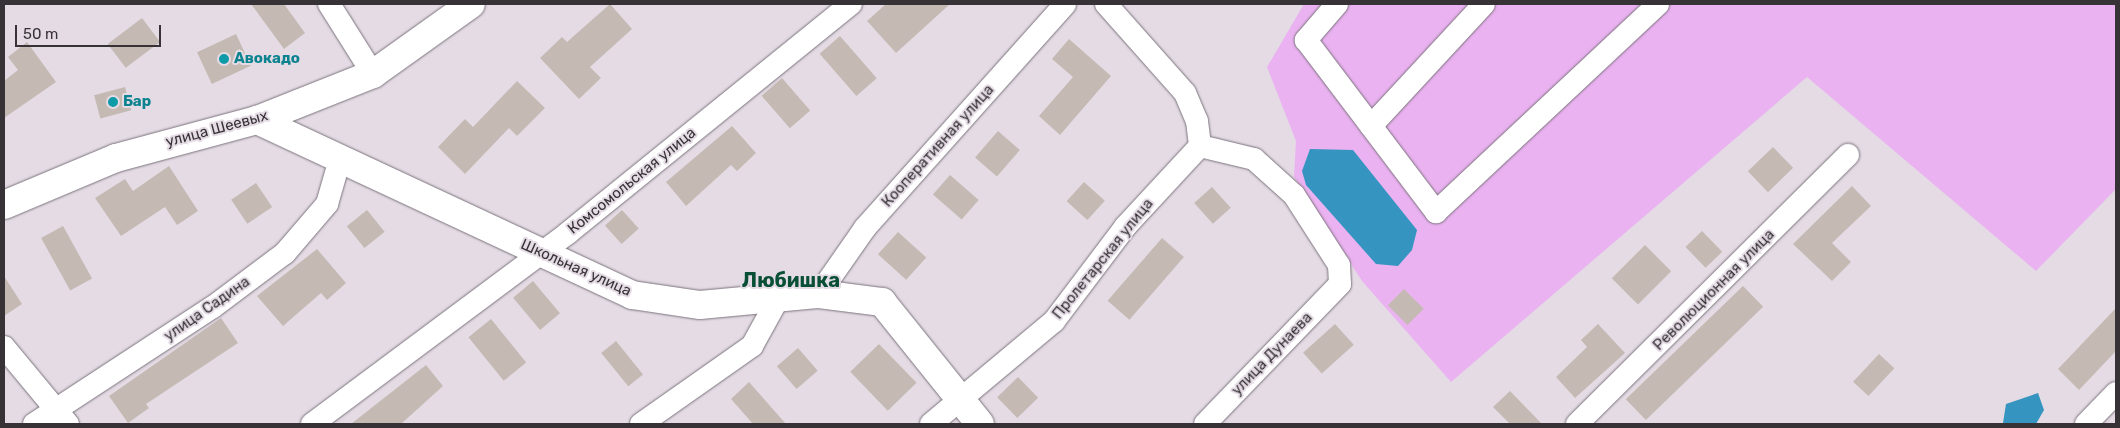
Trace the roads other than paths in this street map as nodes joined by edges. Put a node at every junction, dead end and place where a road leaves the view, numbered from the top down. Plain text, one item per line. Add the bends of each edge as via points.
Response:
1 (329, 4) edge
2 (471, 4) edge
3 (851, 4) edge
4 (1064, 4) edge
5 (1106, 4) edge
6 (1337, 4) edge
7 (1484, 4) edge
8 (1658, 4) edge
9 (373, 74) junction
10 (257, 120) junction
11 (1371, 126) junction
12 (1200, 146) junction
13 (1848, 155) dead end
14 (340, 159) junction
15 (4, 205) edge
16 (539, 251) junction
17 (819, 294) junction
18 (779, 297) junction
19 (4, 347) edge
20 (2116, 393) edge
21 (960, 399) junction
22 (62, 417) edge
23 (34, 424) edge
24 (312, 424) edge
25 (641, 424) edge
26 (931, 424) edge
27 (980, 424) edge
28 (1205, 424) edge
29 (1577, 424) edge
30 (2086, 424) edge

1 - 9 street
2 - 9 street, улица Шеевых
3 - 16 street, Комсомольская улица
4 - 17 street, Кооперативная улица via 865,228
5 - 12 street via 1185,93 1197,121
6 - 11 street via 1306,40
7 - 11 street
8 - 11 street via 1436,212
9 - 10 street, улица Шеевых
10 - 14 street, Школьная улица
10 - 15 street, улица Шеевых via 116,158
12 - 21 street, Пролетарская улица via 1124,227 1054,321
12 - 28 street, улица Дунаева via 1254,159 1294,195 1338,265 1340,284
13 - 29 street, Революционная улица
14 - 16 street, Школьная улица
14 - 22 street, улица Садина via 327,204 285,253
16 - 18 street, Школьная улица via 632,294 700,305
16 - 24 street, Комсомольская улица
17 - 18 street, Школьная улица
17 - 21 street, Школьная улица via 882,302
18 - 25 street via 752,346
19 - 22 street
20 - 30 street
21 - 26 street, Пролетарская улица
21 - 27 street, Школьная улица
22 - 23 street, улица Садина

